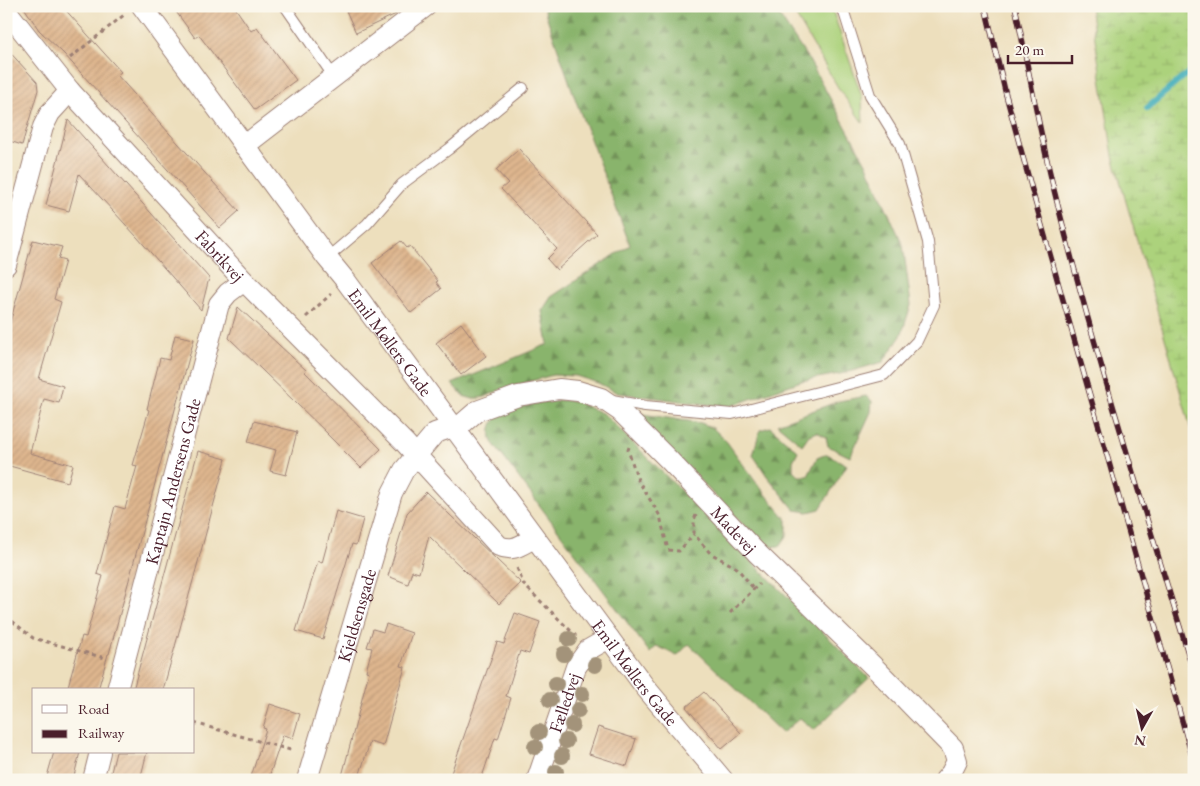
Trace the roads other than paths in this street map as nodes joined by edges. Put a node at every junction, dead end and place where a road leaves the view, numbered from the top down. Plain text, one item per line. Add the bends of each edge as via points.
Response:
1 (285, 6) edge
2 (426, 6) edge
3 (842, 6) edge
4 (142, 7) edge
5 (6, 10) edge
6 (334, 77) junction
7 (522, 88) dead end
8 (70, 90) junction
9 (244, 146) junction
10 (328, 258) junction
11 (6, 265) edge
12 (244, 281) junction
13 (601, 398) junction
14 (454, 429) junction
15 (416, 455) junction
16 (534, 538) junction
17 (609, 638) junction
18 (118, 688) edge
19 (100, 754) edge
20 (93, 780) edge
21 (307, 780) edge
22 (537, 780) edge
23 (723, 780) edge
24 (945, 780) edge

1 - 6 lane
2 - 6 street
3 - 13 lane via 870,95 900,144 928,242 934,306 917,342 884,375 732,414 645,406
4 - 9 street, Emil Møllers Gade
5 - 8 street, Fabrikvej
6 - 9 street
7 - 10 lane via 402,184 367,224
8 - 11 street via 50,113 43,128
8 - 12 street, Fabrikvej
9 - 10 street, Emil Møllers Gade
10 - 14 street, Emil Møllers Gade
12 - 15 street, Fabrikvej
12 - 18 street, Kaptajn Andersens Gade via 228,292 219,304
13 - 14 street, Madevej via 558,389 518,396 477,411
13 - 24 street, Madevej via 620,411 953,748 957,761
14 - 15 street via 435,433
14 - 16 street, Emil Møllers Gade
15 - 16 street via 499,546 509,550
15 - 21 street, Kjeldsensgade via 392,493
16 - 17 street, Emil Møllers Gade
17 - 22 street, Fælledvej via 588,650 576,667
17 - 23 street, Emil Møllers Gade via 645,687
19 - 20 street

